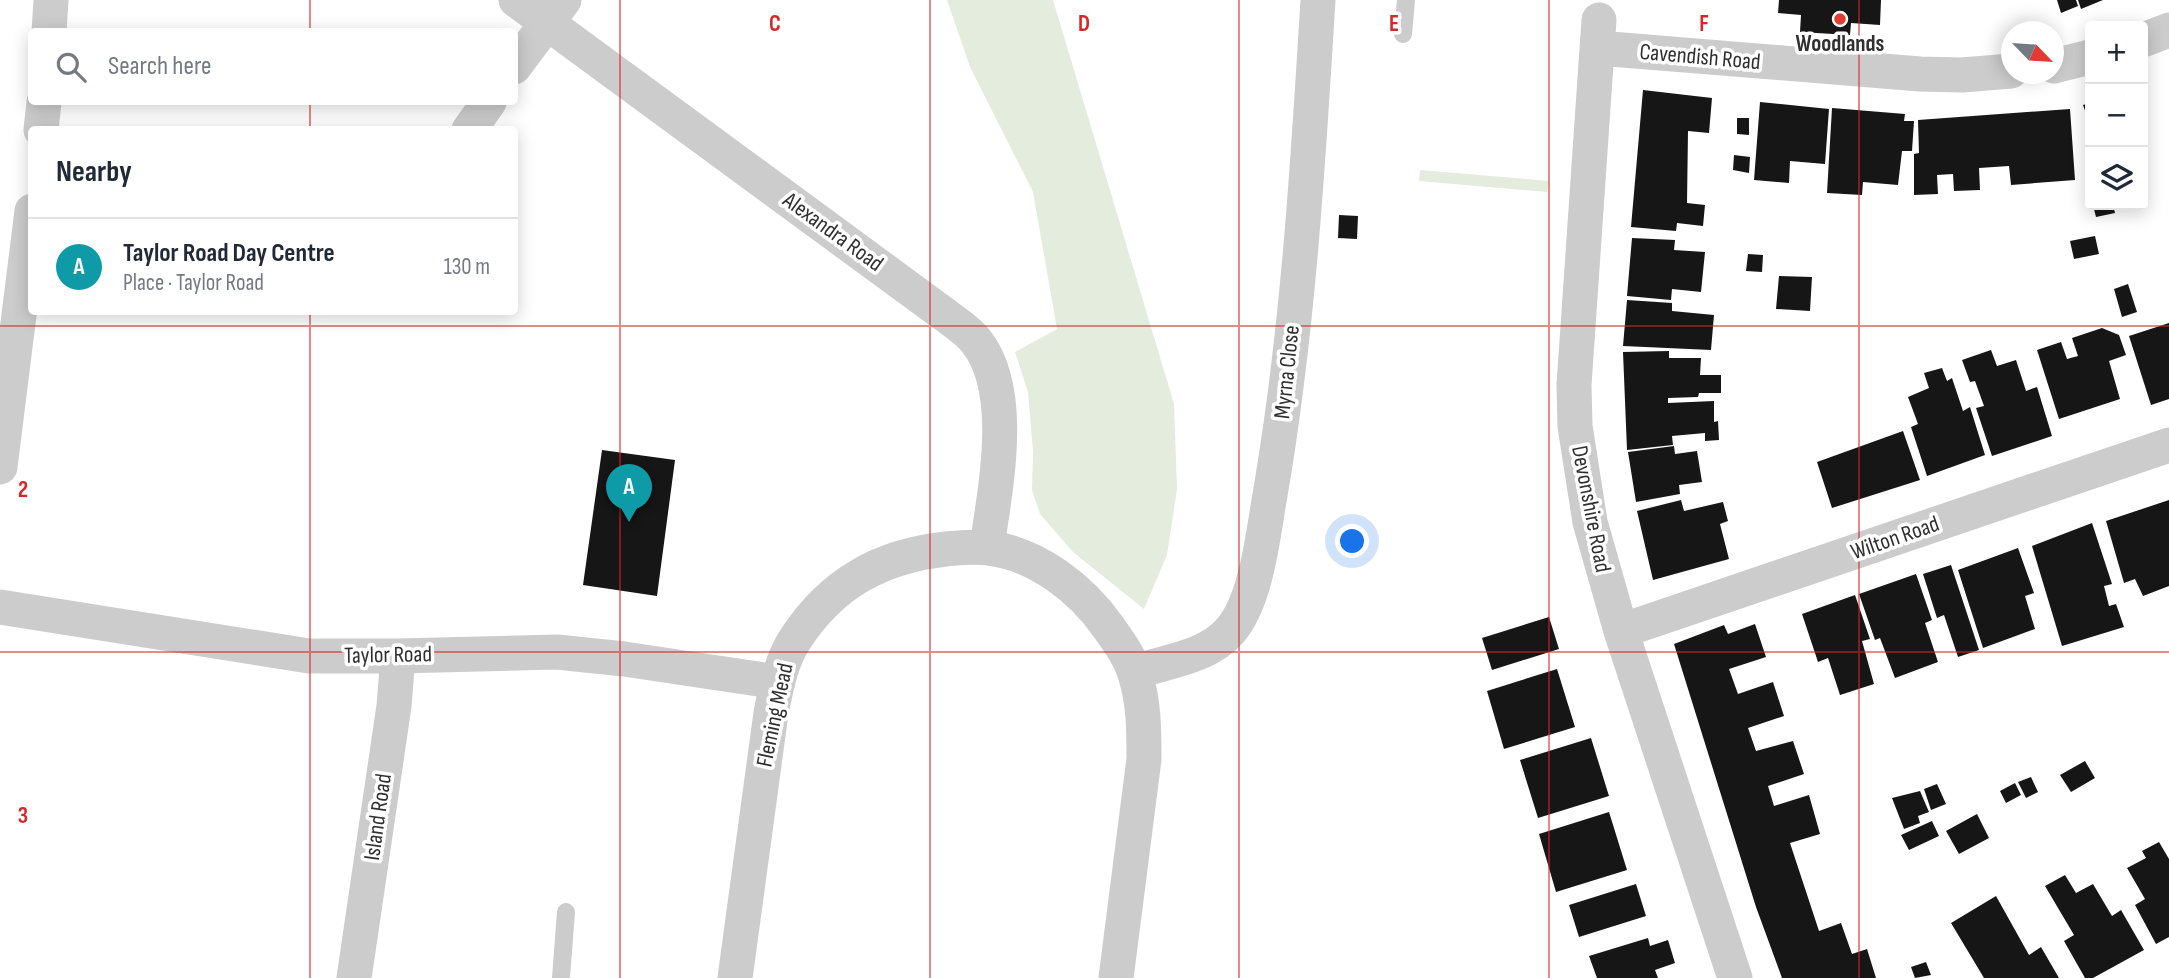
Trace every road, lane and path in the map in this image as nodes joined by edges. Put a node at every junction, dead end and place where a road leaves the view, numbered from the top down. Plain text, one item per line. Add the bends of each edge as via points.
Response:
1 (51, 0) edge
2 (516, 0) edge
3 (1318, 0) edge
4 (1406, 0) edge
5 (555, 11) edge
6 (49, 28) edge
7 (2169, 30) edge
8 (1404, 34) dead end
9 (1599, 34) joint
10 (2148, 38) edge
11 (2085, 58) edge
12 (518, 62) edge
13 (2064, 63) edge
14 (2001, 72) edge
15 (44, 105) edge
16 (487, 105) edge
17 (41, 126) edge
18 (472, 126) edge
19 (28, 243) edge
20 (2169, 445) edge
21 (0, 467) edge
22 (987, 547) junction
23 (0, 607) edge
24 (1621, 631) junction
25 (398, 656) junction
26 (1135, 673) junction
27 (778, 682) junction
28 (566, 912) dead end
29 (354, 978) edge
30 (561, 978) edge
31 (735, 978) edge
32 (1116, 978) edge
33 (1735, 978) edge

1 - 6 street
2 - 5 street, Alexandra Road
3 - 26 street, Myrna Close via 1307,187 1280,437 1259,561 1230,631 1200,653
4 - 8 lane
5 - 12 street
5 - 22 street, Alexandra Road via 976,342 999,396
7 - 10 street
9 - 14 street, Cavendish Road via 1920,74
9 - 24 street, Devonshire Road via 1574,385 1590,522
11 - 13 street
15 - 17 street
16 - 18 street
19 - 21 street
20 - 24 street, Wilton Road
22 - 26 street, Fleming Mead via 1035,563 1078,593 1098,611
22 - 27 street, Fleming Mead via 930,551 865,571 812,615 794,640
23 - 25 street, Taylor Road via 309,656
24 - 33 street, Devonshire Road
25 - 27 street, Taylor Road via 557,652
25 - 29 street, Island Road
26 - 32 street, Fleming Mead via 1144,722 1144,758
27 - 31 street, Fleming Mead
28 - 30 lane

